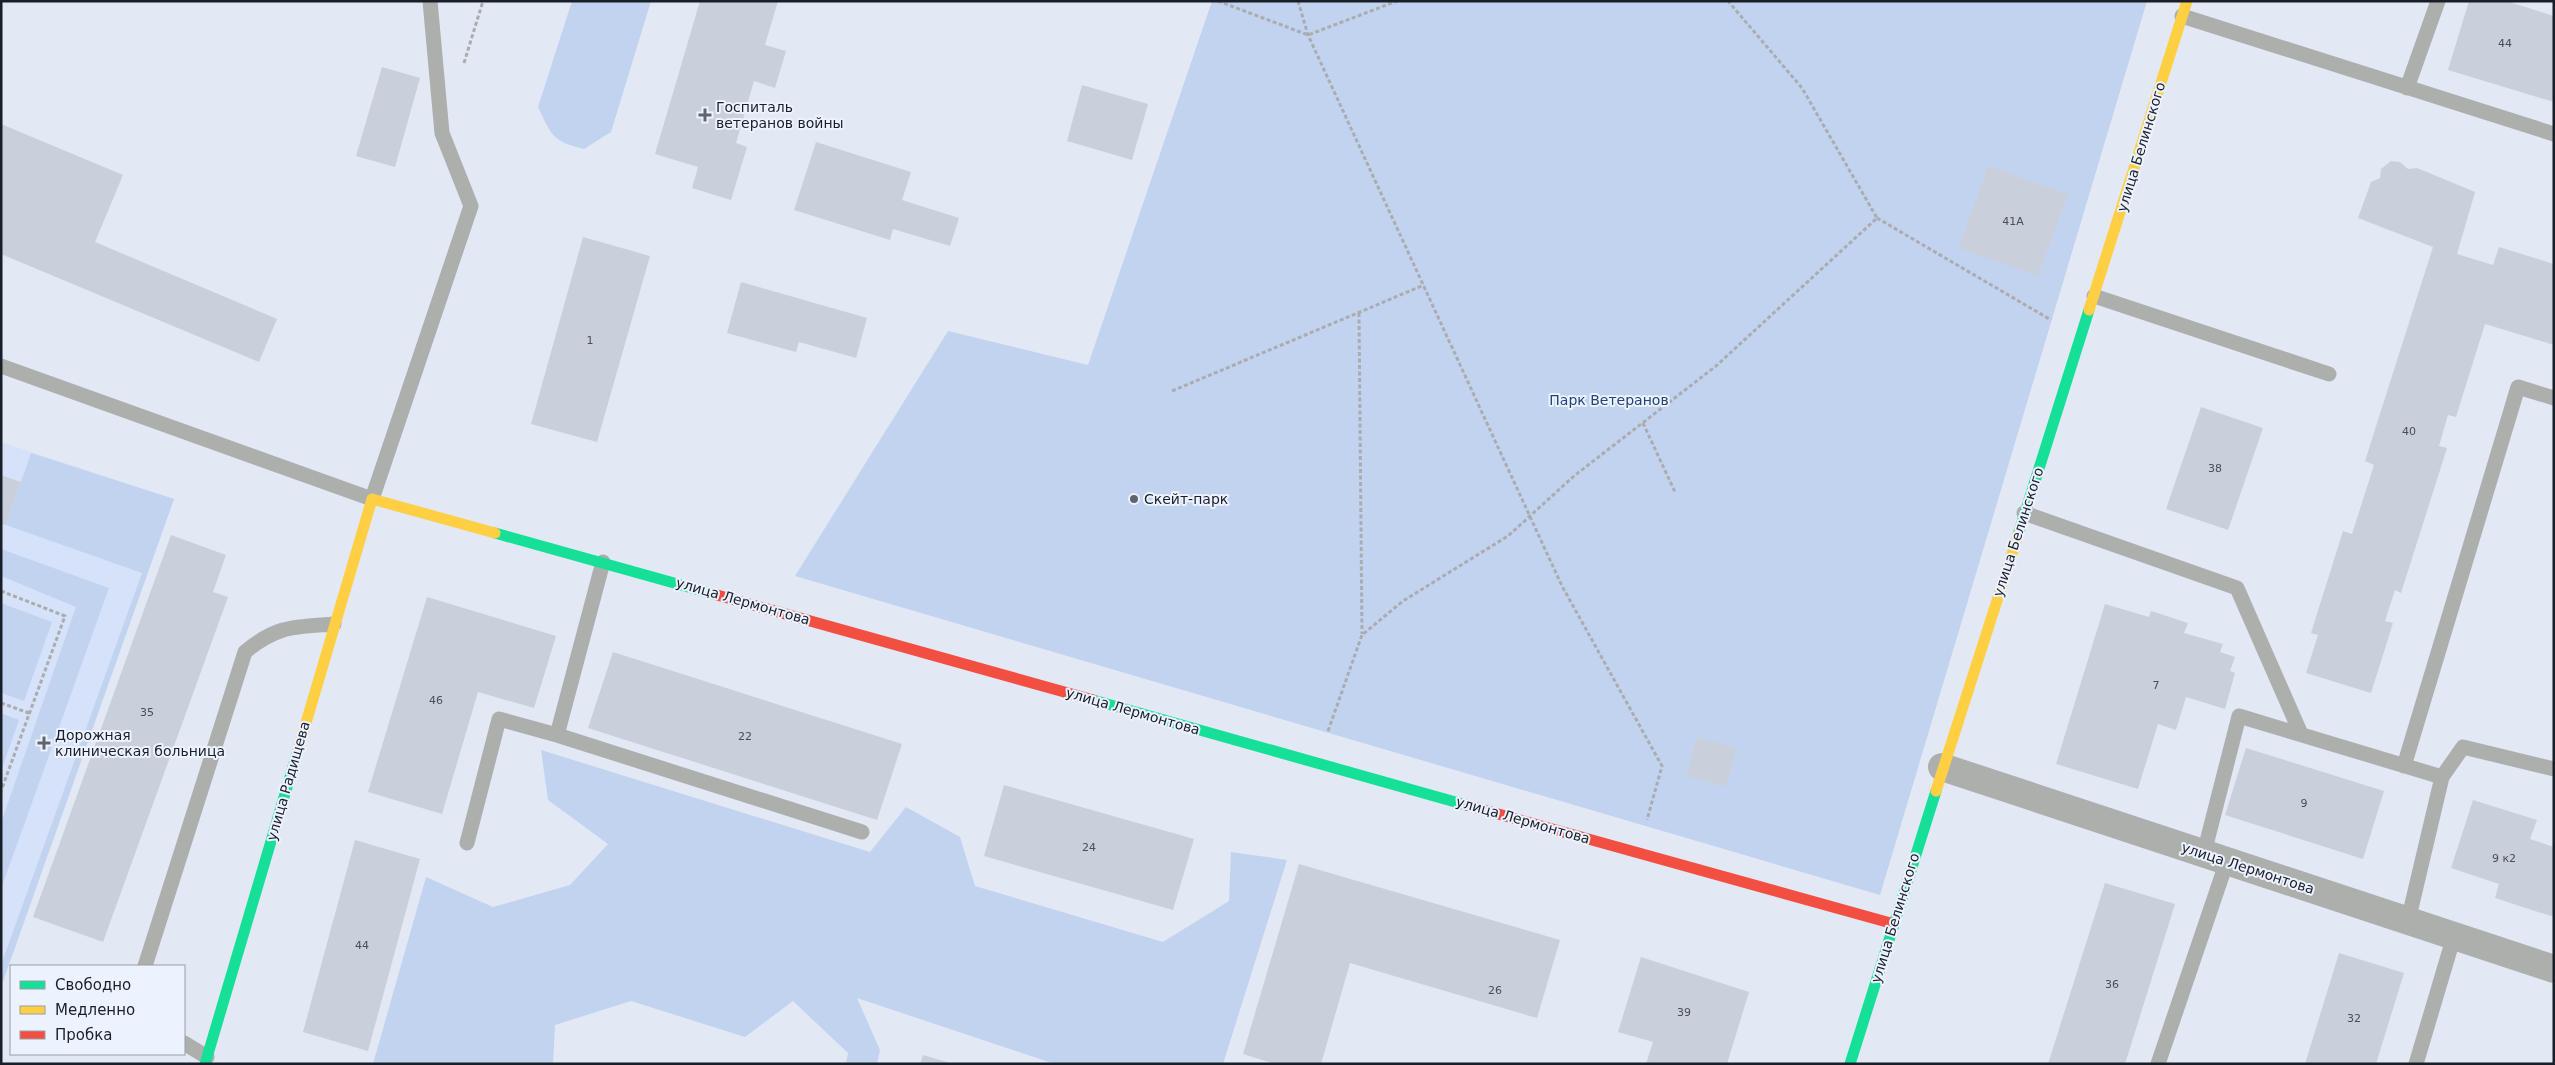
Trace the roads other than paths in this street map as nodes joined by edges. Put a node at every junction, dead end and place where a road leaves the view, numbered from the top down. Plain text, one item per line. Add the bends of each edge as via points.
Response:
1 (430, 1) edge
2 (2187, 1) edge
3 (2438, 1) edge
4 (2182, 16) junction
5 (2407, 88) junction
6 (2554, 134) edge
7 (2094, 296) junction
8 (1, 366) edge
9 (2329, 374) dead end
10 (2554, 398) edge
11 (372, 499) junction
12 (2024, 513) junction
13 (603, 562) junction
14 (334, 624) junction
15 (2301, 734) junction
16 (557, 735) junction
17 (2404, 766) junction
18 (1942, 767) junction
19 (2554, 768) edge
20 (2442, 778) junction
21 (862, 832) dead end
22 (467, 843) dead end
23 (2215, 857) junction
24 (2408, 921) junction
25 (1894, 924) junction
26 (2454, 936) junction
27 (145, 965) edge
28 (2554, 969) edge
29 (185, 1044) edge
30 (206, 1060) edge
31 (1850, 1064) edge
32 (2158, 1064) edge
33 (2416, 1064) edge

1 - 11 lane via 442,133 471,206
2 - 4 street, улица Белинского
3 - 5 lane
4 - 5 lane
4 - 7 street, улица Белинского
5 - 6 lane
7 - 9 lane
7 - 12 street, улица Белинского
8 - 11 lane
10 - 17 lane via 2518,388
11 - 13 street, улица Лермонтова
11 - 14 street, улица Радищева
12 - 15 lane via 2237,588
12 - 18 street, улица Белинского
13 - 16 lane
13 - 25 street, улица Лермонтова
14 - 27 lane via 285,628 263,637 245,652
14 - 30 street, улица Радищева
15 - 17 lane
15 - 23 lane via 2239,716
16 - 21 lane
16 - 22 lane via 499,718
17 - 20 lane
18 - 23 street, улица Лермонтова
18 - 25 street, улица Белинского
19 - 20 lane via 2463,747
20 - 24 lane
23 - 24 street, улица Лермонтова
23 - 32 lane
24 - 26 street, улица Лермонтова
25 - 31 street, улица Белинского
26 - 28 street, улица Лермонтова
26 - 33 lane
29 - 30 lane

